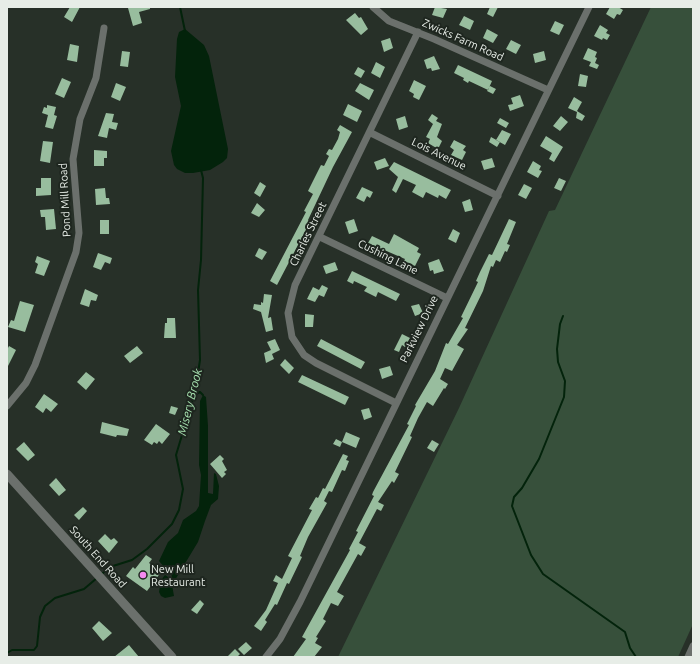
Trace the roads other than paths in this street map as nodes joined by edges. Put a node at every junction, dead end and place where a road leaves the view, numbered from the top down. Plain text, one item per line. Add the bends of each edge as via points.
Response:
1 (373, 7) edge
2 (589, 7) edge
3 (104, 28) dead end
4 (418, 32) junction
5 (548, 90) junction
6 (371, 133) junction
7 (498, 196) junction
8 (320, 237) junction
9 (447, 298) junction
10 (396, 403) junction
11 (7, 406) edge
12 (7, 474) edge
13 (693, 646) edge
14 (172, 657) edge
15 (266, 657) edge
16 (688, 657) edge

1 - 4 street, Zwicks Farm Road via 389,21
2 - 5 street, Parkview Drive
3 - 11 street, Pond Mill Road via 96,78 80,119 74,159 79,233 76,252 34,365 18,394
4 - 5 street, Zwicks Farm Road
4 - 6 street, Charles Street
5 - 7 street, Parkview Drive
6 - 7 street, Lois Avenue
6 - 8 street, Charles Street
7 - 9 street, Parkview Drive
8 - 9 street, Cushing Lane
8 - 10 street, Charles Street via 291,297 288,313 292,337 299,350 310,359
9 - 10 street, Parkview Drive
10 - 15 street, Parkview Drive via 300,602 280,639
12 - 14 street, South End Road
13 - 16 street

